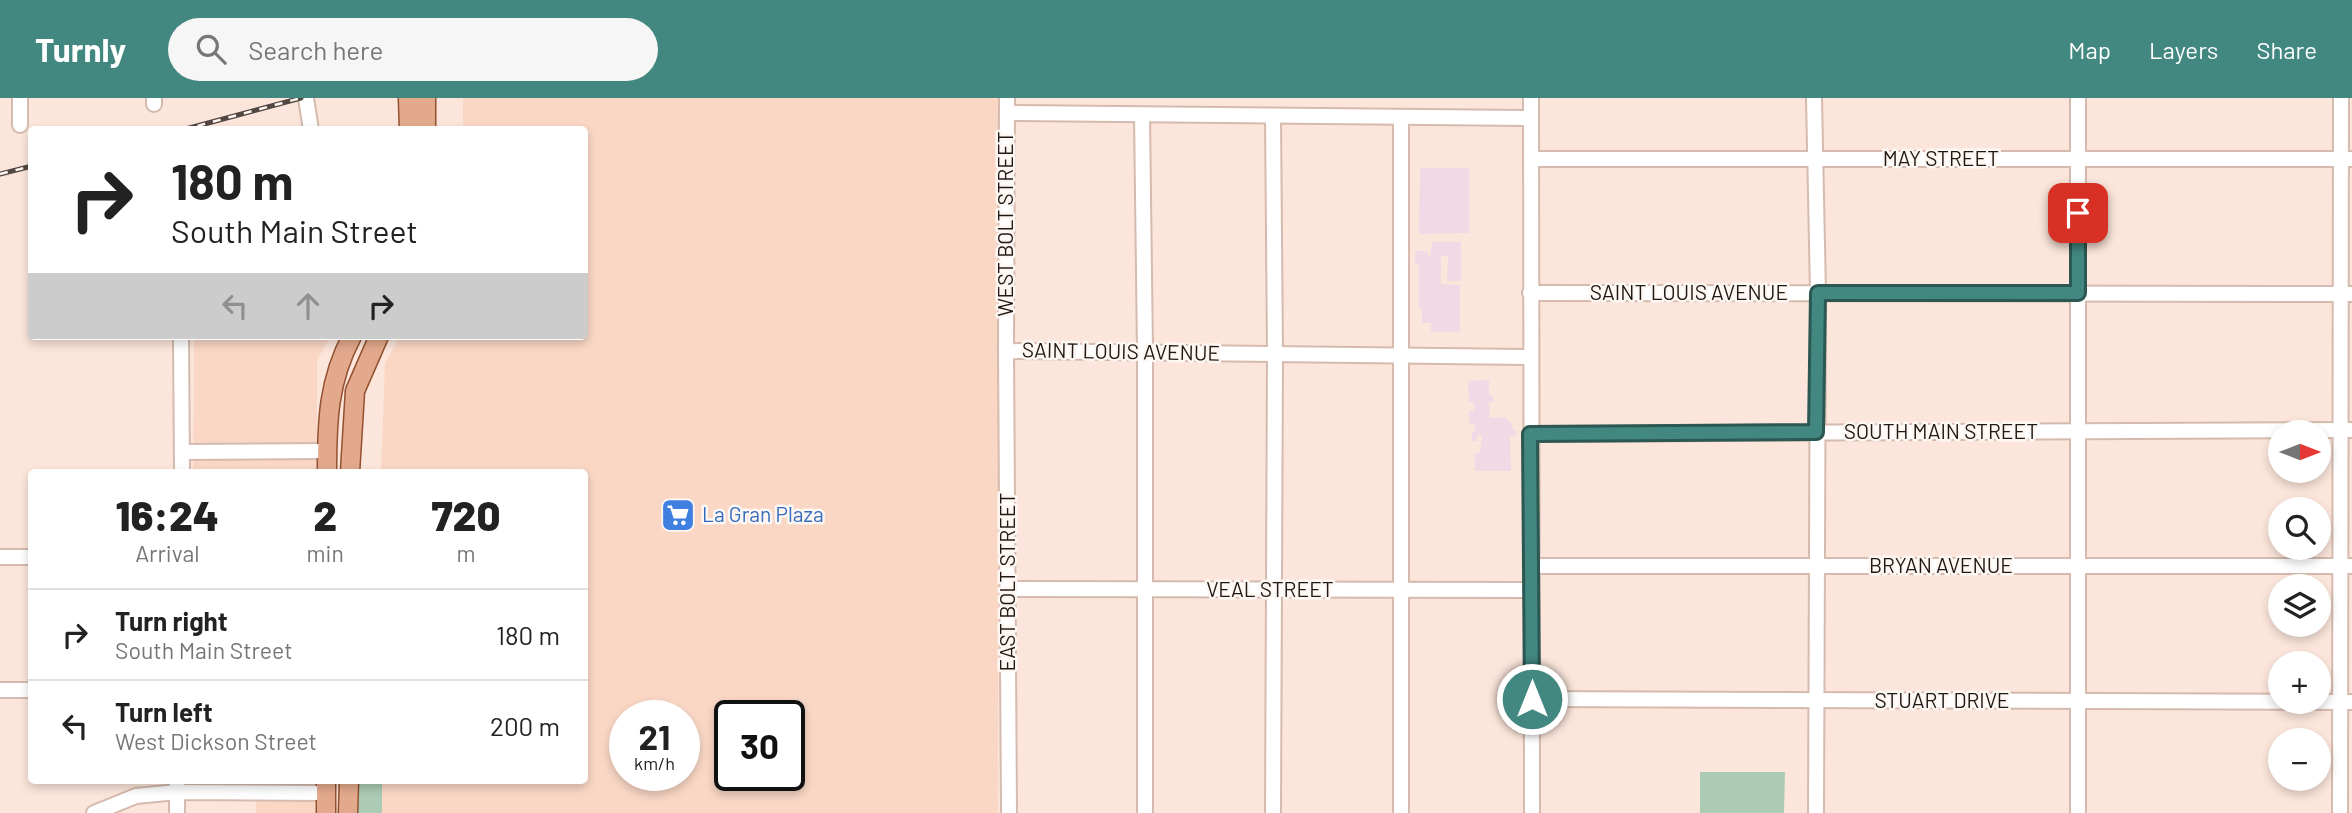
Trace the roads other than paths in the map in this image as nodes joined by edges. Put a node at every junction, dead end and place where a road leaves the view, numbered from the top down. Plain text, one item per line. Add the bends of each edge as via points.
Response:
1 (20, 98) edge
2 (306, 98) edge
3 (408, 98) edge
4 (426, 98) edge
5 (1007, 98) edge
6 (1531, 98) edge
7 (1814, 98) edge
8 (2078, 98) edge
9 (2341, 98) edge
10 (1007, 113) junction
11 (1142, 115) junction
12 (1273, 116) junction
13 (1401, 117) junction
14 (1531, 118) junction
15 (20, 125) dead end
16 (310, 126) edge
17 (409, 126) edge
18 (426, 126) edge
19 (1531, 159) junction
20 (1815, 159) junction
21 (2078, 159) junction
22 (2346, 159) edge
23 (1531, 293) junction
24 (1818, 293) junction
25 (2078, 293) junction
26 (2346, 294) edge
27 (181, 340) edge
28 (350, 340) edge
29 (377, 340) edge
30 (1006, 351) junction
31 (1145, 352) junction
32 (1275, 354) junction
33 (1402, 355) junction
34 (1531, 357) junction
35 (2345, 430) edge
36 (2078, 431) junction
37 (1816, 432) junction
38 (1530, 434) junction
39 (327, 451) junction
40 (182, 452) junction
41 (182, 469) edge
42 (327, 469) edge
43 (343, 469) edge
44 (350, 469) edge
45 (0, 557) edge
46 (28, 557) edge
47 (1531, 566) junction
48 (2078, 566) junction
49 (2346, 566) edge
50 (1816, 567) junction
51 (1009, 589) junction
52 (1145, 590) junction
53 (1531, 590) junction
54 (1274, 591) junction
55 (1402, 591) junction
56 (0, 690) edge
57 (28, 690) edge
58 (1532, 699) junction
59 (1816, 700) junction
60 (2078, 701) junction
61 (2346, 702) edge
62 (349, 784) edge
63 (177, 786) edge
64 (326, 787) edge
65 (94, 813) edge
66 (177, 813) edge
67 (326, 813) edge
68 (348, 813) edge
69 (1009, 813) edge
70 (1145, 813) edge
71 (1273, 813) edge
72 (1401, 813) edge
73 (1532, 813) edge
74 (1816, 813) edge
75 (2078, 813) edge
76 (2340, 813) edge

1 - 15 street
2 - 16 street
3 - 17 main road
4 - 18 main road
5 - 10 street, WEST BOLT STREET
6 - 14 street
7 - 20 street
8 - 21 street
9 - 22 street
10 - 11 street
10 - 30 street, WEST BOLT STREET
11 - 12 street
11 - 31 street
12 - 13 street
12 - 32 street
13 - 14 street
13 - 33 street
14 - 19 street
19 - 20 street, MAY STREET
19 - 23 street
20 - 21 street, MAY STREET
20 - 24 street
21 - 22 street, MAY STREET
21 - 25 street
22 - 26 street
23 - 24 street, SAINT LOUIS AVENUE
23 - 34 street
24 - 25 street, SAINT LOUIS AVENUE
24 - 37 street
25 - 26 street, SAINT LOUIS AVENUE
25 - 36 street
26 - 35 street
27 - 40 street
28 - 39 main road via 335,376
29 - 44 main road via 355,391
30 - 31 street, SAINT LOUIS AVENUE
30 - 51 street, EAST BOLT STREET
31 - 32 street, SAINT LOUIS AVENUE
31 - 52 street
32 - 33 street, SAINT LOUIS AVENUE
32 - 54 street
33 - 34 street, SAINT LOUIS AVENUE
33 - 55 street
34 - 38 street
35 - 36 street, SOUTH MAIN STREET
35 - 49 street
36 - 37 street, SOUTH MAIN STREET
36 - 48 street
37 - 38 street, SOUTH MAIN STREET
37 - 50 street
38 - 47 street
39 - 40 street
39 - 42 main road
39 - 43 main road
40 - 41 street
45 - 46 street
47 - 50 street, BRYAN AVENUE
47 - 53 street
48 - 49 street, BRYAN AVENUE
48 - 50 street, BRYAN AVENUE
48 - 60 street
49 - 61 street
50 - 59 street
51 - 52 street, VEAL STREET
51 - 69 street, EAST BOLT STREET
52 - 54 street, VEAL STREET
52 - 70 street
53 - 55 street, VEAL STREET
53 - 58 street
54 - 55 street, VEAL STREET
54 - 71 street
55 - 72 street
56 - 57 street
58 - 59 street, STUART DRIVE
58 - 73 street
59 - 60 street, STUART DRIVE
59 - 74 street
60 - 61 street, STUART DRIVE
60 - 75 street
61 - 76 street
62 - 68 main road
63 - 64 street
63 - 65 street
63 - 66 street
64 - 67 main road

